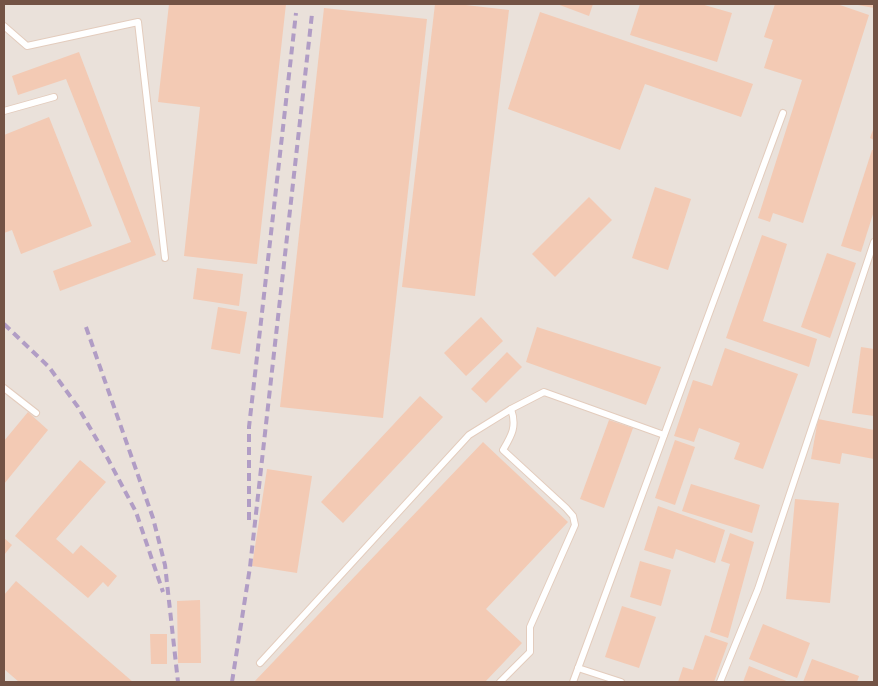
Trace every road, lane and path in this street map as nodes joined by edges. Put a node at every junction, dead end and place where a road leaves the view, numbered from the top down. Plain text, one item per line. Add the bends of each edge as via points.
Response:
1 (4, 26) edge
2 (54, 98) dead end
3 (4, 111) edge
4 (783, 113) dead end
5 (874, 242) edge
6 (165, 258) dead end
7 (4, 388) edge
8 (511, 410) junction
9 (36, 413) dead end
10 (664, 435) junction
11 (260, 662) dead end
12 (578, 668) junction
13 (500, 682) edge
14 (573, 682) edge
15 (621, 682) edge
16 (720, 682) edge

1 - 6 lane via 27,46 138,22
2 - 3 lane
4 - 10 lane
5 - 16 lane via 758,589
7 - 9 lane
8 - 10 lane via 544,392
8 - 11 lane via 469,435
8 - 13 lane via 515,420 503,450 566,508 575,525 530,627 530,652
10 - 12 lane
12 - 14 lane
12 - 15 lane

